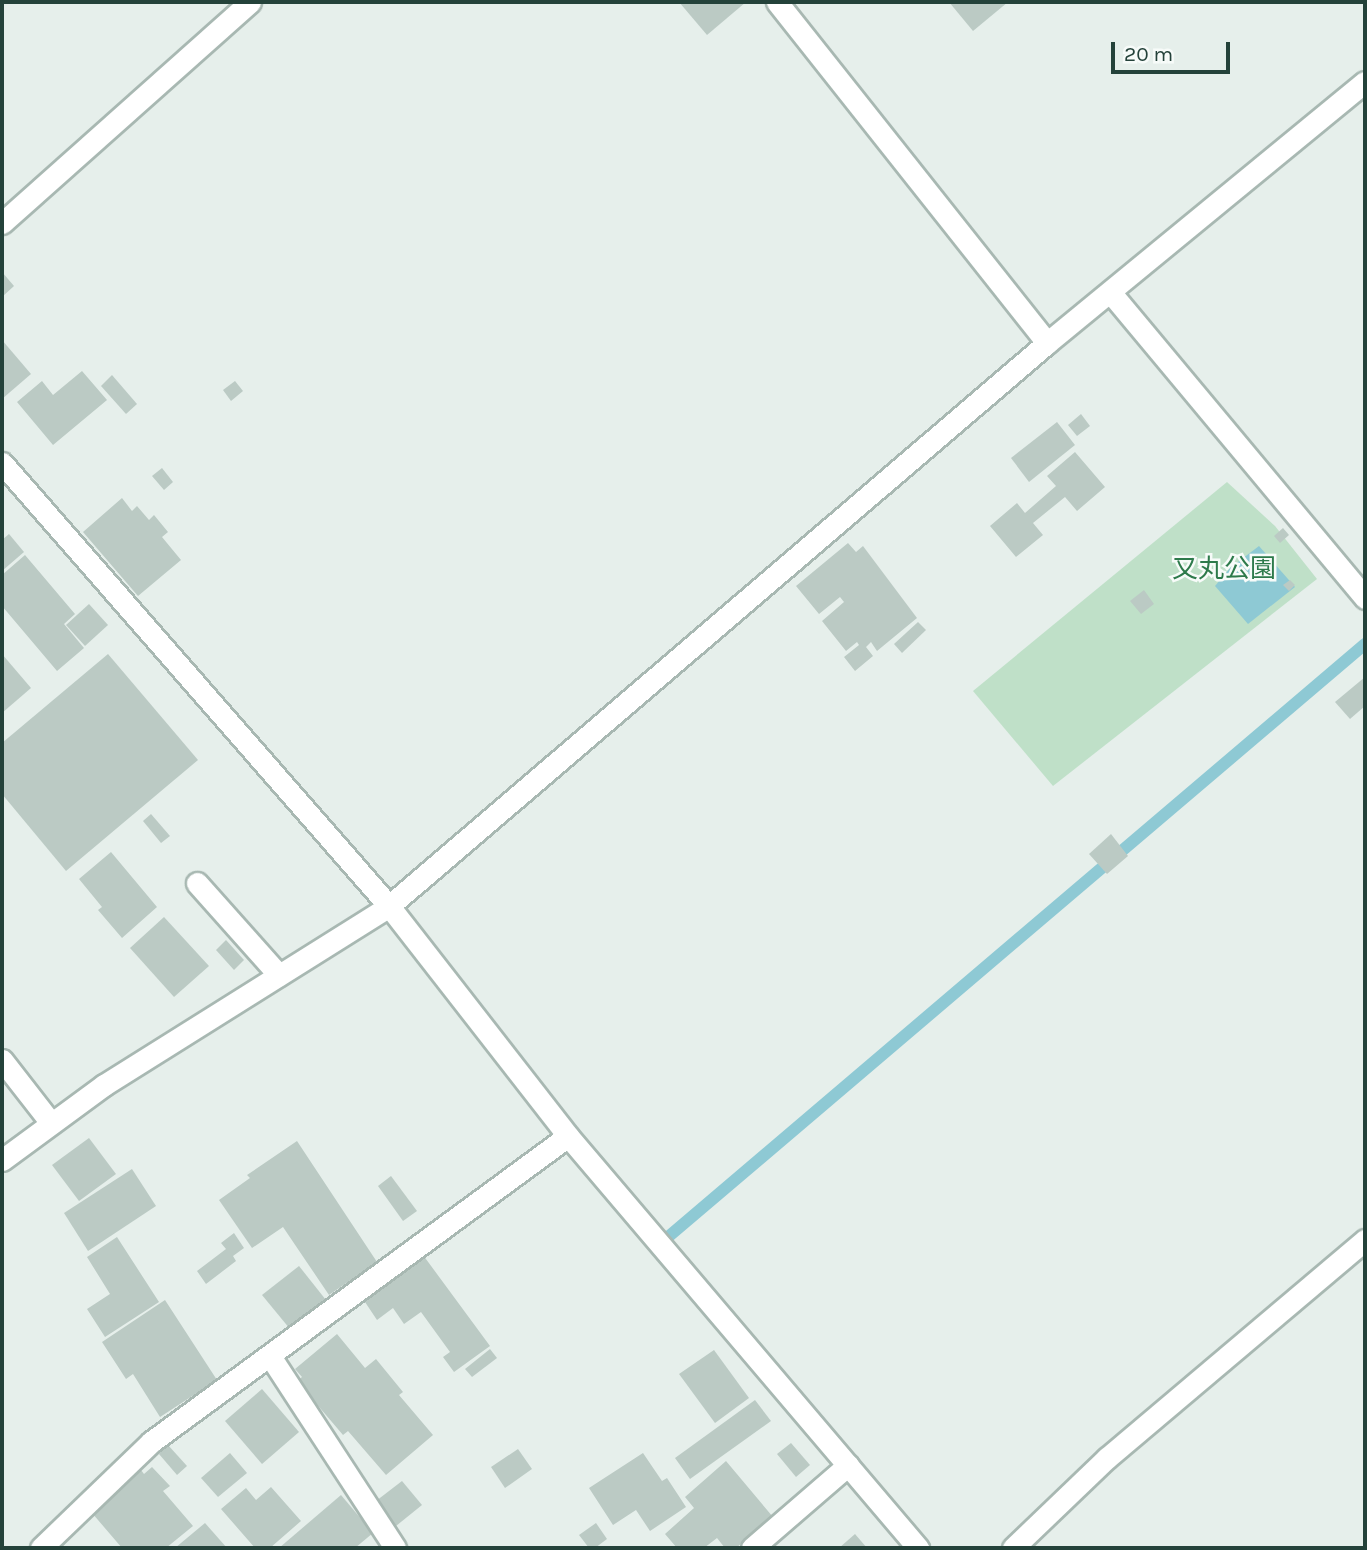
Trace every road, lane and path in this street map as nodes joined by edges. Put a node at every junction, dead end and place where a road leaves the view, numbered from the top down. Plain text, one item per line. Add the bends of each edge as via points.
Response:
1 (250, 2) edge
2 (778, 2) edge
3 (1365, 82) edge
4 (2, 223) edge
5 (1111, 293) junction
6 (1047, 343) junction
7 (2, 463) edge
8 (1365, 598) edge
9 (197, 883) dead end
10 (389, 906) junction
11 (279, 975) junction
12 (2, 1060) edge
13 (51, 1123) junction
14 (568, 1136) junction
15 (2, 1160) edge
16 (1365, 1240) edge
17 (270, 1356) junction
18 (848, 1465) junction
19 (41, 1548) edge
20 (395, 1548) edge
21 (752, 1548) edge
22 (918, 1548) edge
23 (1013, 1548) edge

1 - 4 street
2 - 6 street
3 - 5 street
5 - 6 street
5 - 8 street
6 - 10 street
7 - 10 street
9 - 11 street
10 - 11 street
10 - 14 street
11 - 13 street
12 - 13 street
13 - 15 street
14 - 17 street
14 - 18 street
16 - 23 street via 1107,1458
17 - 19 street via 151,1442
17 - 20 street
18 - 21 street
18 - 22 street

